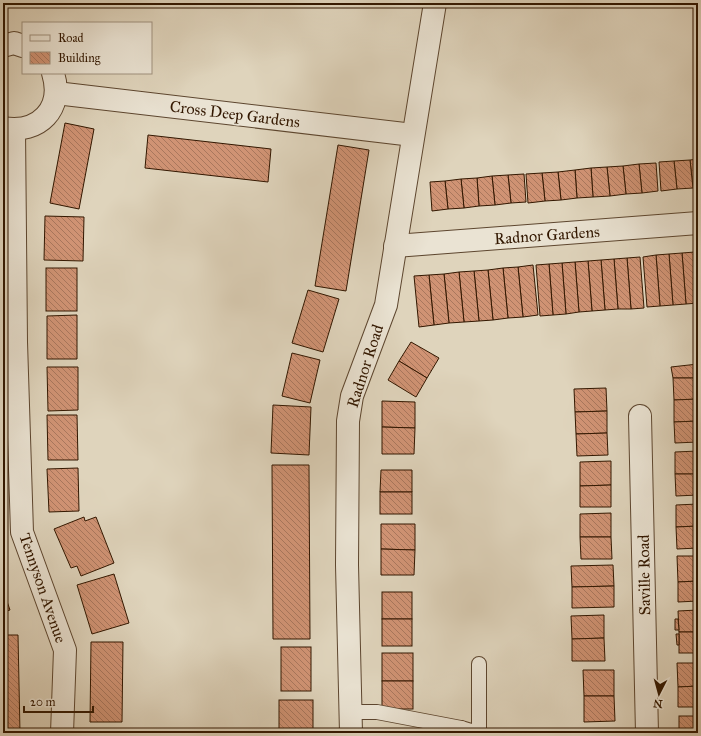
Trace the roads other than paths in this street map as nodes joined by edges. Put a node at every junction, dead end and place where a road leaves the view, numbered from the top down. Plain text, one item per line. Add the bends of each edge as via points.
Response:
1 (435, 3) edge
2 (3, 46) edge
3 (22, 46) edge
4 (54, 83) edge
5 (9, 129) edge
6 (413, 135) junction
7 (698, 223) edge
8 (395, 246) junction
9 (640, 416) dead end
10 (479, 664) dead end
11 (350, 723) edge
12 (461, 731) edge
13 (62, 733) edge
14 (647, 733) edge

1 - 6 street, Radnor Road
2 - 3 street via 14,43
4 - 5 street, Cross Deep Gardens via 50,112 27,128
4 - 6 street, Cross Deep Gardens
5 - 13 street, Tennyson Avenue via 22,532 65,650
6 - 8 street, Radnor Road
7 - 8 street, Radnor Gardens
8 - 11 street, Radnor Road via 386,305 352,396 348,421
9 - 14 street, Saville Road
10 - 12 lane via 479,730
11 - 12 lane via 377,712

